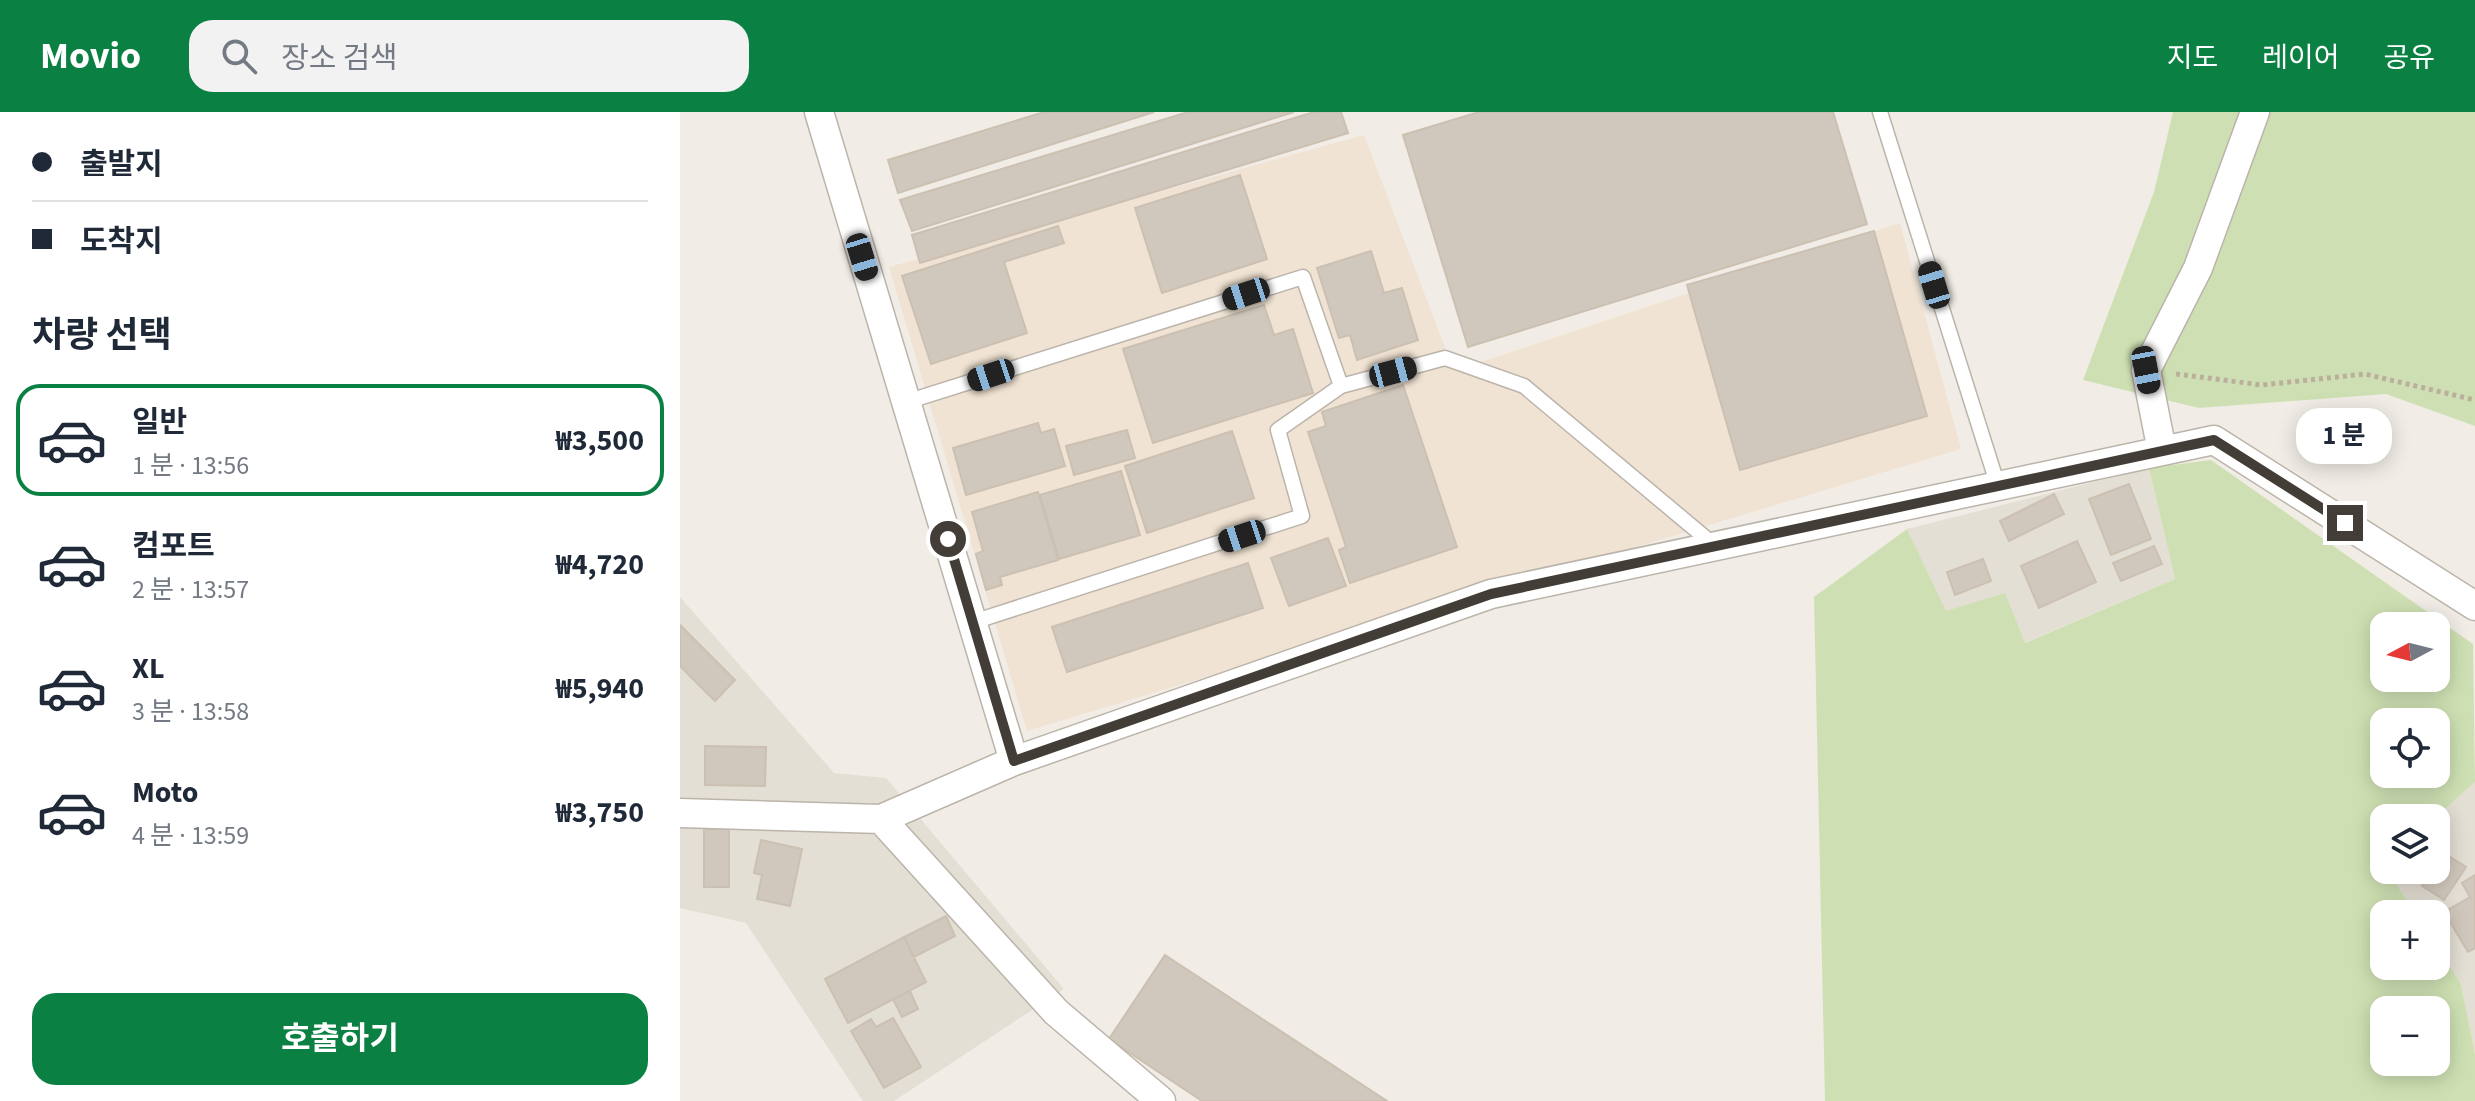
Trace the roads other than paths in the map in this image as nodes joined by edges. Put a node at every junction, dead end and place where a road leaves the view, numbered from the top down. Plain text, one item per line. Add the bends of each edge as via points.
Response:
1 (819, 112) edge
2 (1880, 112) edge
3 (2255, 112) edge
4 (1341, 386) junction
5 (906, 402) junction
6 (2162, 451) junction
7 (1998, 486) junction
8 (1715, 546) junction
9 (2475, 606) edge
10 (973, 622) junction
11 (1014, 761) junction
12 (680, 813) edge
13 (881, 819) junction
14 (1161, 1101) edge

1 - 5 street
2 - 7 lane
3 - 6 street via 2198,268 2146,370
4 - 5 lane via 1303,277
4 - 8 lane via 1445,358 1524,386
4 - 10 lane via 1278,430 1302,516
5 - 10 street
6 - 7 street
6 - 9 street via 2214,440
7 - 8 street
8 - 11 street via 1491,594
10 - 11 street
11 - 13 street
12 - 13 street
13 - 14 street via 1056,1012

